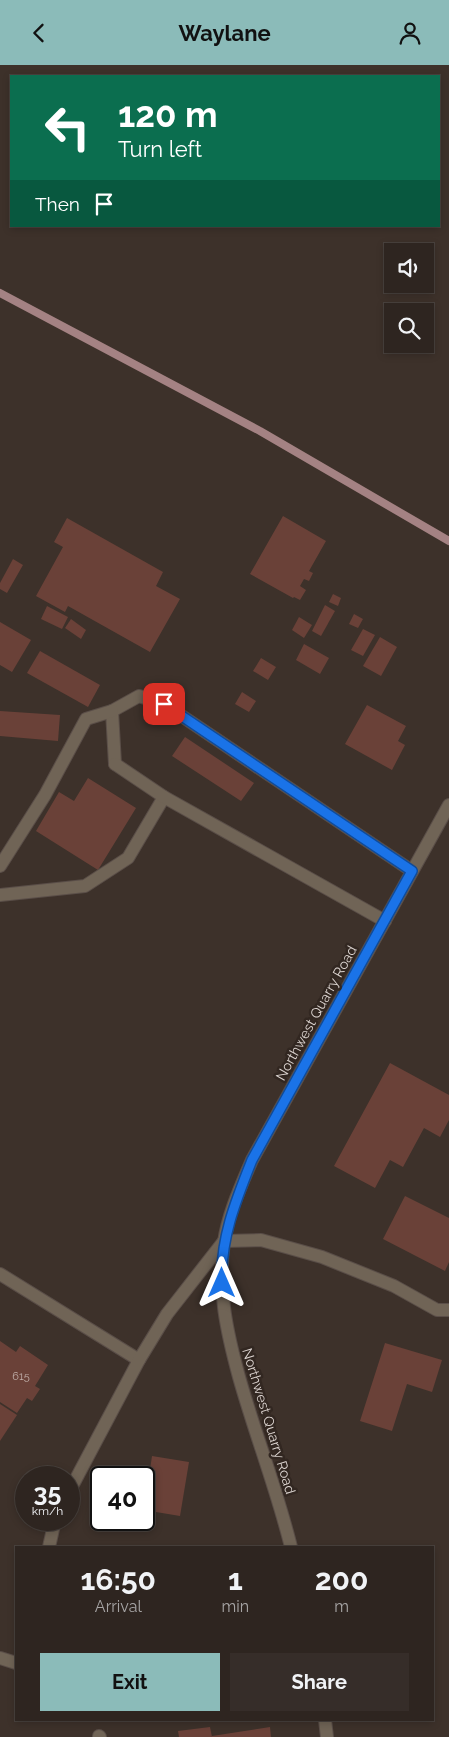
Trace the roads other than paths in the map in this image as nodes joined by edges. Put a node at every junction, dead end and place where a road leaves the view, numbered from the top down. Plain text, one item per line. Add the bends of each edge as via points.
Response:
1 (112, 711) junction
2 (164, 797) junction
3 (449, 805) edge
4 (0, 867) edge
5 (412, 871) junction
6 (0, 895) edge
7 (385, 921) junction
8 (224, 1241) junction
9 (0, 1274) edge
10 (449, 1311) edge
11 (139, 1360) junction
12 (80, 1471) edge
13 (53, 1531) edge
14 (49, 1546) edge
15 (291, 1546) edge
16 (0, 1658) edge
17 (15, 1663) edge
18 (325, 1721) edge
19 (328, 1737) edge

1 - 2 street via 115,764
1 - 4 street via 86,719
1 - 5 street via 139,696 164,704
2 - 6 street via 128,858 85,886
2 - 7 street
3 - 5 street, Northwest Quarry Road
5 - 7 street, Northwest Quarry Road
7 - 8 street, Northwest Quarry Road via 252,1160
8 - 10 street via 261,1240 322,1257 394,1286 437,1310
8 - 11 street, Northwest Quarry Road via 167,1314
8 - 15 street, Northwest Quarry Road via 221,1269 229,1342
9 - 11 street
11 - 12 street, Northwest Quarry Road
13 - 14 street
16 - 17 street
18 - 19 street

